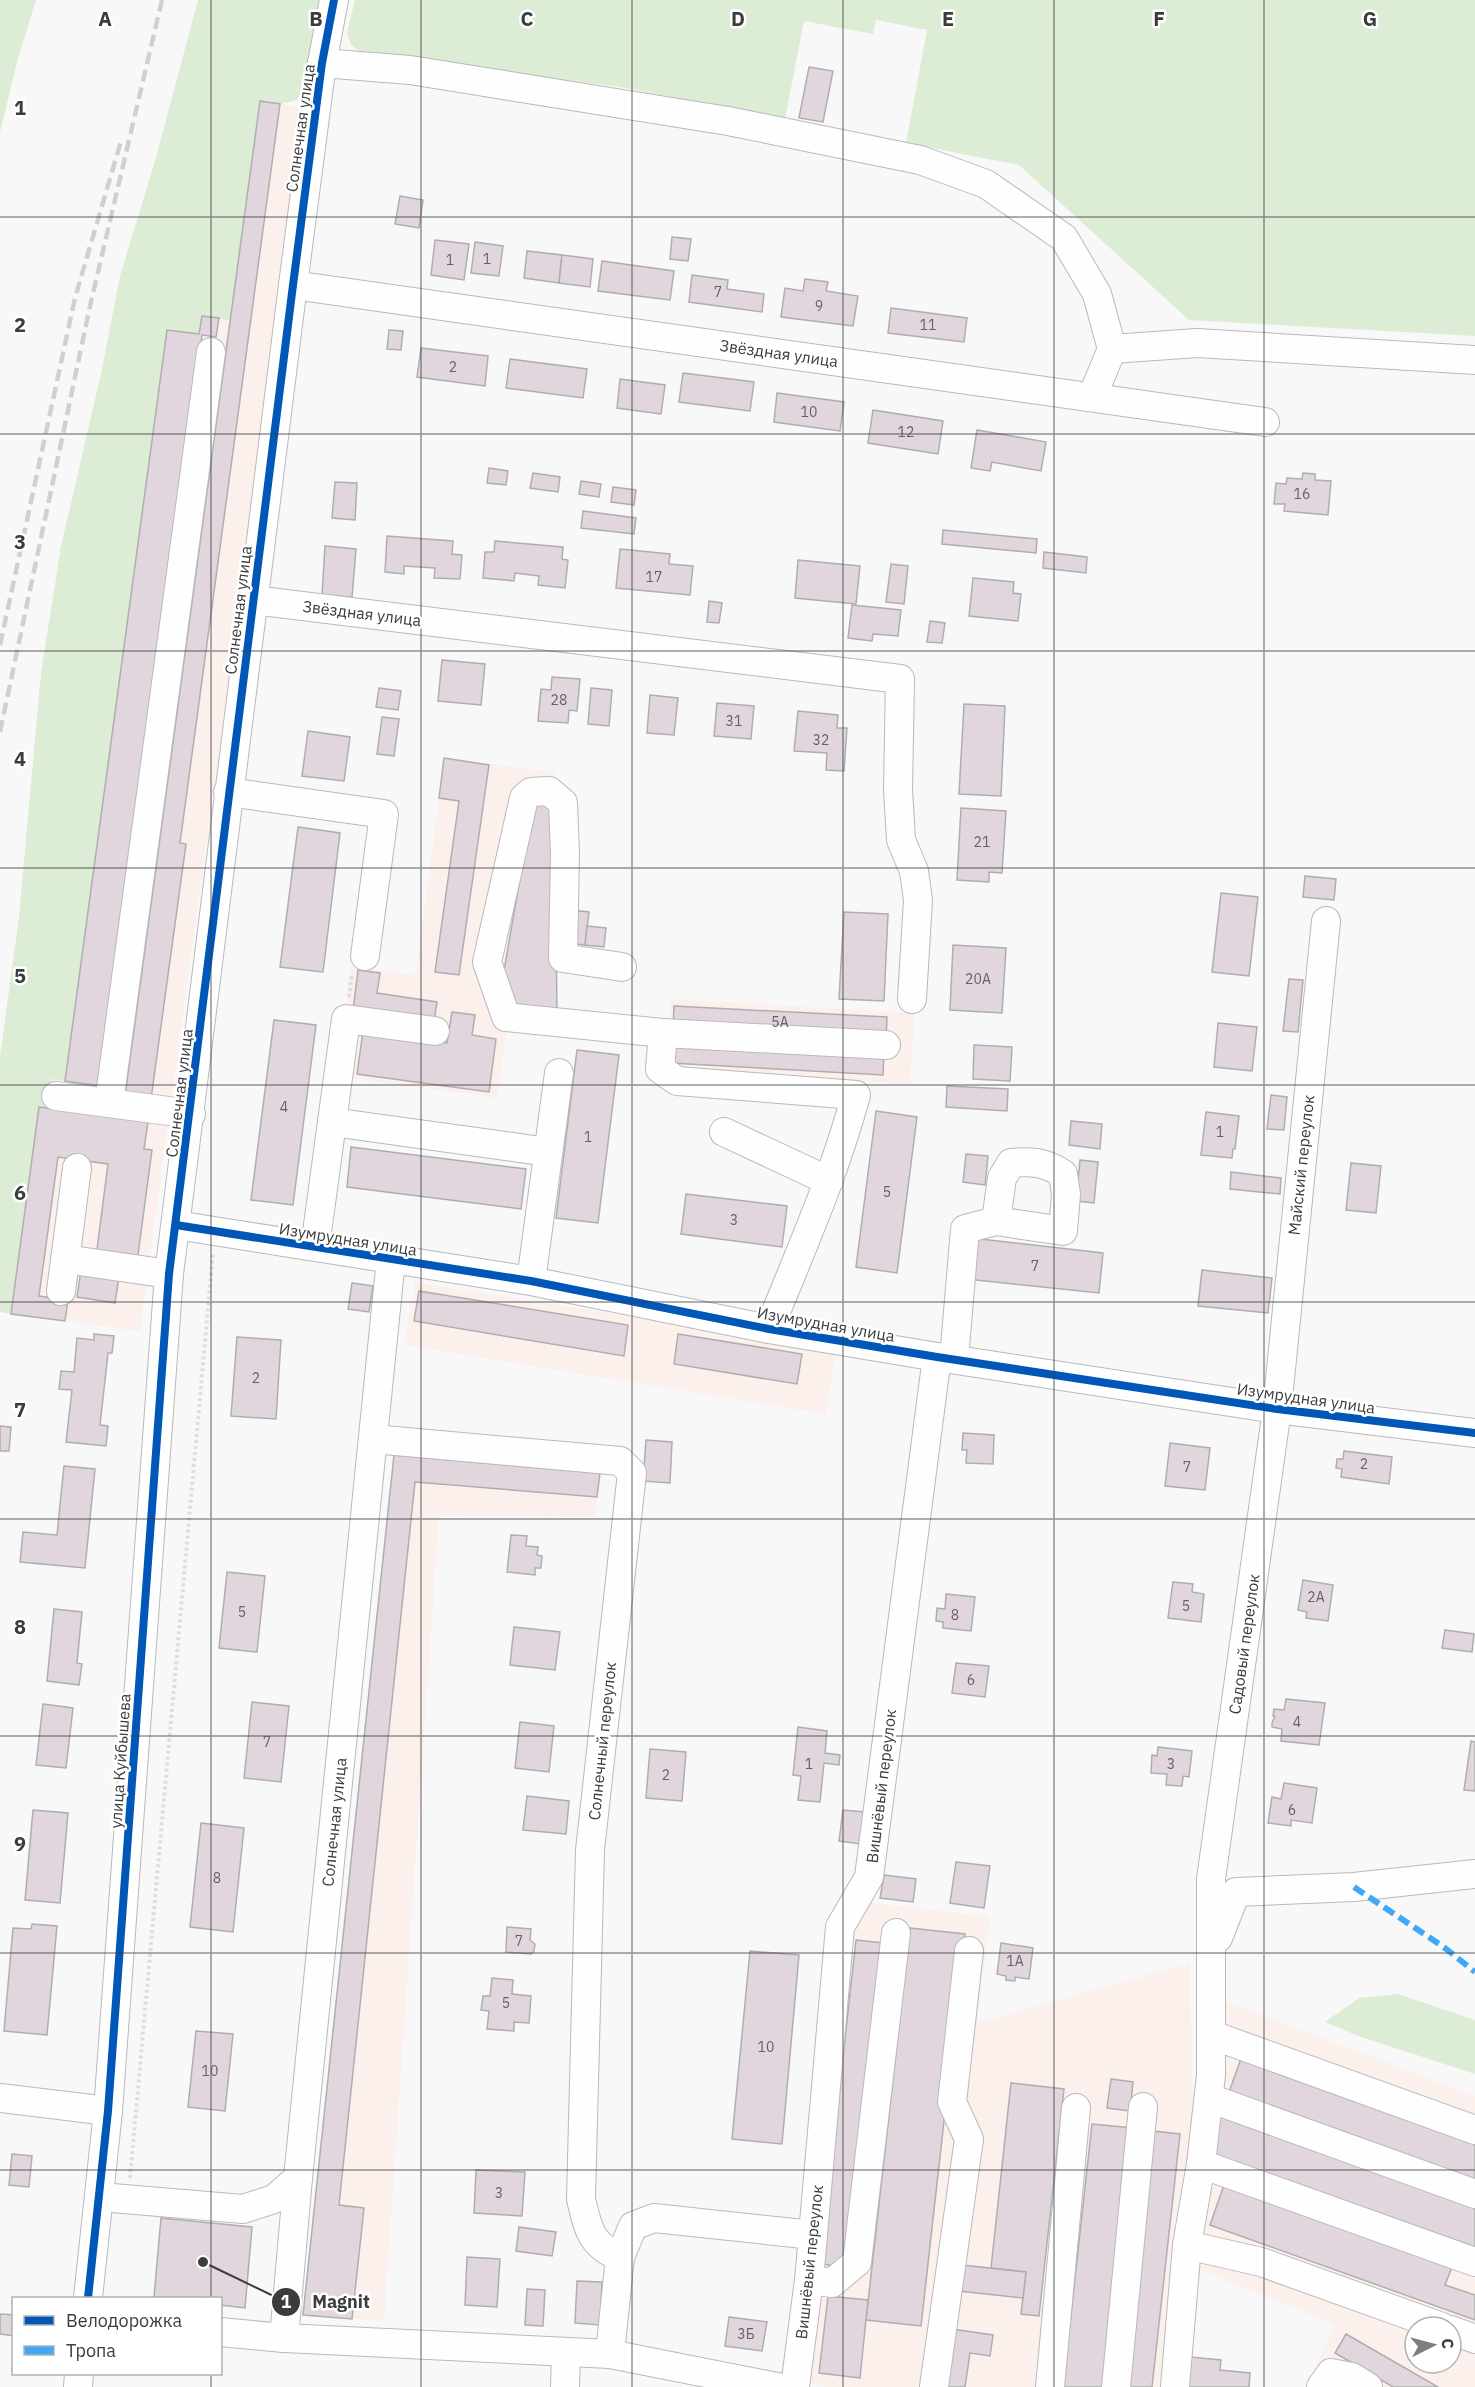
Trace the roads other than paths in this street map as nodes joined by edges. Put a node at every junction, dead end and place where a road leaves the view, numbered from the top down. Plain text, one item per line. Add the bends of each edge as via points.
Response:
1 (334, 0) edge
2 (322, 63) junction
3 (293, 285) junction
4 (1112, 349) junction
5 (211, 352) dead end
6 (1475, 360) edge
7 (1092, 397) junction
8 (1265, 422) dead end
9 (253, 600) junction
10 (228, 792) junction
11 (1326, 921) dead end
12 (364, 956) road end
13 (622, 967) dead end
14 (912, 999) dead end
15 (435, 1031) dead end
16 (663, 1033) junction
17 (886, 1045) dead end
18 (559, 1073) dead end
19 (56, 1096) dead end
20 (109, 1103) junction
21 (191, 1114) junction
22 (332, 1122) junction
23 (724, 1132) dead end
24 (548, 1152) junction
25 (77, 1168) dead end
26 (829, 1181) junction
27 (996, 1221) dead end
28 (176, 1225) junction
29 (315, 1247) junction
30 (65, 1259) junction
31 (391, 1259) junction
32 (169, 1274) junction
33 (531, 1281) junction
34 (61, 1292) dead end
35 (769, 1329) junction
36 (945, 1358) junction
37 (1277, 1409) junction
38 (1475, 1434) edge
39 (373, 1439) junction
40 (1475, 1874) edge
41 (896, 1933) dead end
42 (969, 1951) dead end
43 (1212, 1954) junction
44 (1212, 2035) junction
45 (0, 2098) edge
46 (1209, 2098) junction
47 (1143, 2107) dead end
48 (1076, 2108) dead end
49 (108, 2110) junction
50 (1475, 2130) edge
51 (1201, 2164) junction
52 (298, 2178) junction
53 (1475, 2194) edge
54 (100, 2197) junction
55 (813, 2235) junction
56 (1187, 2245) junction
57 (620, 2257) junction
58 (1475, 2262) edge
59 (809, 2280) junction
60 (88, 2297) edge
61 (1409, 2315) edge
62 (222, 2332) edge
63 (284, 2338) junction
64 (566, 2353) junction
65 (610, 2354) junction
66 (565, 2387) edge
67 (775, 2387) edge
68 (795, 2387) edge
69 (934, 2387) edge
70 (1050, 2387) edge
71 (1116, 2387) edge
72 (1175, 2387) edge
73 (1322, 2387) edge
74 (1368, 2387) edge

1 - 2 street, Солнечная улица
2 - 3 street, Солнечная улица
2 - 4 street via 410,69 728,120 920,160 986,184 1064,238 1097,294
3 - 7 street, Звёздная улица
3 - 9 street, Солнечная улица
4 - 6 street via 1197,344
4 - 7 street
5 - 20 street
7 - 8 street, Звёздная улица
9 - 10 street, Солнечная улица
9 - 14 street, Звёздная улица via 900,679 901,840 914,872 918,900
10 - 12 street via 384,814
10 - 21 street, Солнечная улица
11 - 37 street, Майский переулок
13 - 16 street via 563,958 563,803 549,791 531,792 524,798 487,962 506,1017
15 - 22 street via 346,1019
16 - 17 street
16 - 26 street via 660,1069 677,1081 856,1095
18 - 24 street
19 - 20 street
20 - 21 street
21 - 28 street, Солнечная улица
22 - 24 street
22 - 29 street
23 - 26 street
24 - 33 street
25 - 30 street
26 - 35 street
27 - 36 street, Вишнёвый переулок via 965,1229
28 - 29 street, Изумрудная улица
28 - 32 street, улица Куйбышева
29 - 31 street, Изумрудная улица
30 - 32 street
30 - 34 street
31 - 33 street, Изумрудная улица
31 - 39 street, Солнечная улица
32 - 49 street, улица Куйбышева
33 - 35 street, Изумрудная улица
35 - 36 street, Изумрудная улица
36 - 37 street, Изумрудная улица
36 - 55 street, Вишнёвый переулок via 869,1877 840,1927
37 - 38 street, Изумрудная улица
37 - 43 street, Садовый переулок via 1211,1879
39 - 52 street, Солнечная улица
39 - 57 street, Солнечный переулок via 620,1461 632,1473 590,1850 581,2189 588,2232 604,2250
40 - 43 street via 1354,1887 1236,1892
41 - 59 street via 857,2262 832,2283
42 - 69 street via 952,2102 969,2139
43 - 44 street, Садовый переулок
44 - 46 street, Садовый переулок
44 - 50 street
45 - 49 street
46 - 51 street, Садовый переулок
46 - 53 street
47 - 71 street
48 - 70 street
49 - 54 street, улица Куйбышева
51 - 56 street, Садовый переулок
51 - 58 street
52 - 54 street via 274,2199 243,2209
52 - 63 street, Солнечная улица
54 - 60 street, улица Куйбышева
55 - 57 street via 654,2218 633,2226
55 - 59 street, Вишнёвый переулок
56 - 61 street via 1261,2262
56 - 72 street, Садовый переулок
57 - 65 street
59 - 68 street, Вишнёвый переулок
62 - 63 street
63 - 64 street
64 - 65 street
64 - 66 street
65 - 67 street
73 - 74 street via 1331,2373 1352,2377

